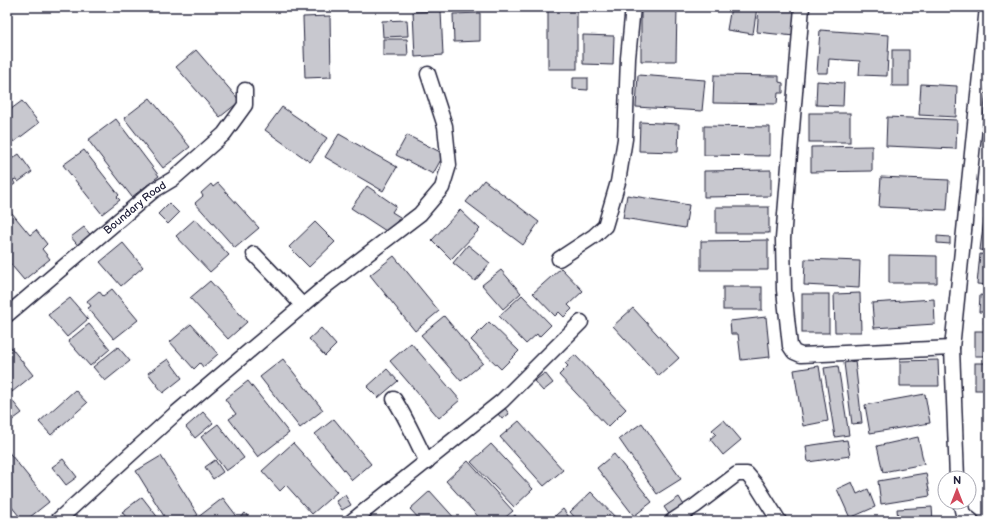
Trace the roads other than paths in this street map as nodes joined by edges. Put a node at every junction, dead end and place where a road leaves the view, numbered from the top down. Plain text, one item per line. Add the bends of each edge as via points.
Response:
1 (633, 7) edge
2 (802, 7) edge
3 (986, 7) edge
4 (428, 74) dead end
5 (245, 90) dead end
6 (254, 254) dead end
7 (559, 259) dead end
8 (303, 306) junction
9 (7, 315) edge
10 (581, 322) dead end
11 (952, 348) junction
12 (394, 399) dead end
13 (427, 462) junction
14 (957, 470) edge
15 (962, 510) edge
16 (57, 521) edge
17 (352, 521) edge
18 (672, 521) edge
19 (779, 521) edge
20 (972, 521) edge

1 - 7 street via 625,139 618,182 605,226
2 - 11 street via 783,239 784,290 790,346 794,352 801,355
3 - 11 street
4 - 8 street via 445,126 449,165 442,188 420,214
5 - 9 street, Boundary Road via 245,105 224,134
6 - 8 street
8 - 16 street via 176,413
10 - 13 street via 502,401
11 - 14 street
12 - 13 street
13 - 17 street
15 - 20 street
18 - 19 street via 737,474 747,474

